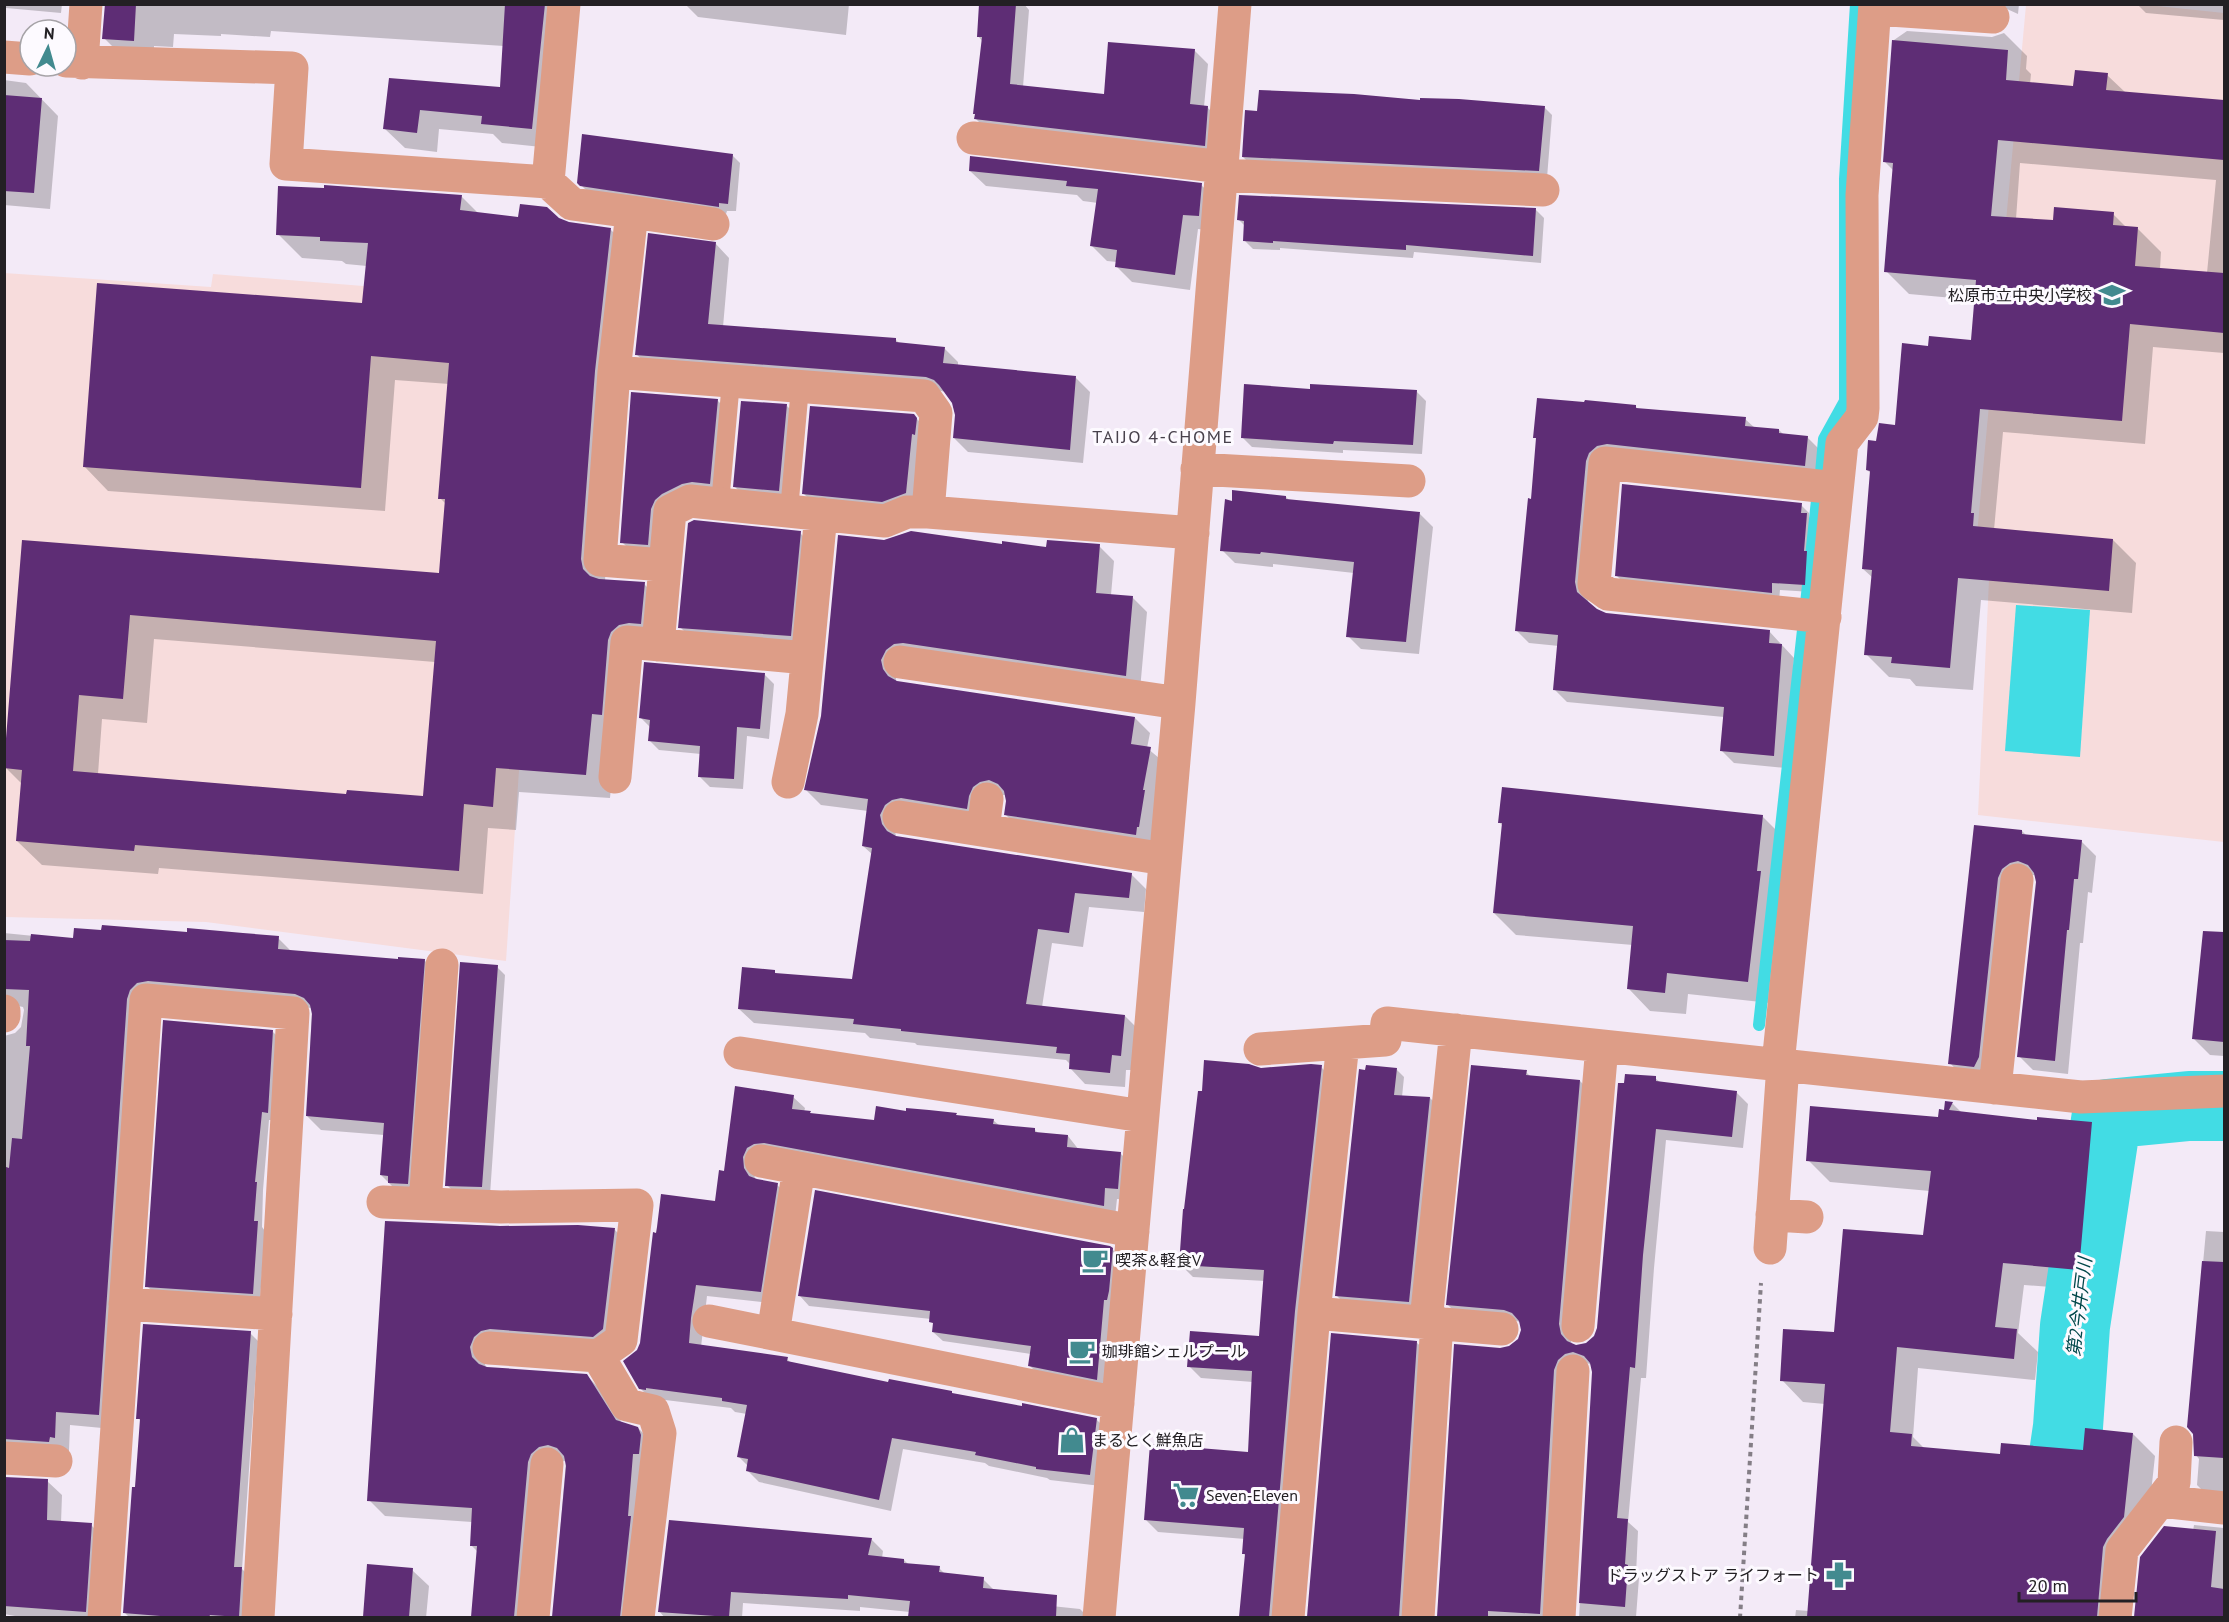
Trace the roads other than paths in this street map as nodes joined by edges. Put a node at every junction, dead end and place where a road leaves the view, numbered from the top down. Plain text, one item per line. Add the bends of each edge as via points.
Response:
1 (86, 4) edge
2 (564, 4) edge
3 (1235, 4) edge
4 (1875, 7) edge
5 (1993, 17) dead end
6 (78, 43) edge
7 (78, 62) edge
8 (973, 138) dead end
9 (1222, 171) junction
10 (548, 182) junction
11 (1543, 190) dead end
12 (632, 212) junction
13 (713, 224) dead end
14 (614, 372) junction
15 (731, 381) junction
16 (800, 387) junction
17 (1197, 470) junction
18 (1409, 481) dead end
19 (1837, 488) junction
20 (720, 504) junction
21 (789, 511) junction
22 (928, 512) junction
23 (821, 514) junction
24 (1193, 533) junction
25 (664, 565) junction
26 (1825, 617) junction
27 (658, 645) junction
28 (807, 658) junction
29 (900, 662) dead end
30 (1179, 703) junction
31 (615, 777) dead end
32 (788, 782) dead end
33 (899, 816) dead end
34 (1165, 859) junction
35 (2017, 880) dead end
36 (442, 965) dead end
37 (4, 1011) edge
38 (4, 1016) edge
39 (1456, 1030) junction
40 (1343, 1042) junction
41 (1602, 1046) junction
42 (1260, 1049) dead end
43 (740, 1053) dead end
44 (1780, 1064) junction
45 (1995, 1088) junction
46 (2224, 1091) edge
47 (1142, 1116) junction
48 (761, 1161) dead end
49 (799, 1168) junction
50 (383, 1202) dead end
51 (425, 1204) junction
52 (1772, 1215) junction
53 (1807, 1217) dead end
54 (1133, 1232) junction
55 (1770, 1248) road end
56 (125, 1304) junction
57 (1314, 1313) junction
58 (276, 1314) junction
59 (709, 1321) dead end
60 (1431, 1322) junction
61 (1578, 1326) dead end
62 (1502, 1329) dead end
63 (773, 1334) junction
64 (489, 1348) dead end
65 (598, 1356) junction
66 (1573, 1371) dead end
67 (1118, 1403) junction
68 (2176, 1442) dead end
69 (4, 1458) edge
70 (56, 1461) dead end
71 (547, 1464) dead end
72 (2161, 1501) junction
73 (2224, 1508) edge
74 (105, 1617) edge
75 (258, 1617) edge
76 (534, 1617) edge
77 (638, 1617) edge
78 (1099, 1617) edge
79 (1288, 1617) edge
80 (1418, 1617) edge
81 (1559, 1617) edge
82 (2115, 1617) edge

1 - 6 street
2 - 10 street
3 - 9 street
4 - 5 street
4 - 19 street via 1862,195 1863,408 1862,417 1842,443
7 - 10 street via 292,68 286,164
8 - 9 street
9 - 11 street
9 - 17 street
10 - 12 street via 572,204
12 - 13 street
12 - 14 street
14 - 15 street
14 - 25 street via 600,560
15 - 16 street
15 - 20 lane
16 - 21 lane
16 - 22 street via 924,396 936,413
17 - 18 street
17 - 24 street
19 - 26 street
19 - 26 street via 1605,463 1594,584 1608,594
20 - 21 street
20 - 25 street via 690,501 670,511
21 - 23 street
22 - 23 street via 907,512 885,521
22 - 24 street
23 - 28 street
24 - 30 street
25 - 27 street
26 - 44 street
27 - 28 street
27 - 31 street via 627,642
28 - 32 street via 802,714
29 - 30 street
30 - 34 street
33 - 34 street via 985,814
34 - 47 street
35 - 45 street
36 - 51 street
37 - 38 street
39 - 40 street via 1387,1023 1385,1040
39 - 41 street
39 - 60 street
40 - 42 street
40 - 57 street
41 - 44 street
41 - 61 street
43 - 47 street
44 - 45 street
44 - 52 street
45 - 46 street via 2081,1097
47 - 54 street
48 - 49 street
49 - 54 street
49 - 63 street
50 - 51 street
51 - 65 street via 637,1205 621,1340
52 - 53 street
52 - 55 street
54 - 67 street
56 - 58 street
56 - 58 street via 146,1000 293,1013
56 - 74 street
57 - 60 street
57 - 79 street
58 - 75 street
59 - 63 street
60 - 62 street
60 - 80 street
63 - 67 street
64 - 65 street
65 - 77 street via 627,1405 653,1411 660,1433
66 - 81 street
67 - 78 street
68 - 72 street via 2174,1483
69 - 70 street
71 - 76 street
72 - 73 street
72 - 82 street via 2122,1550

